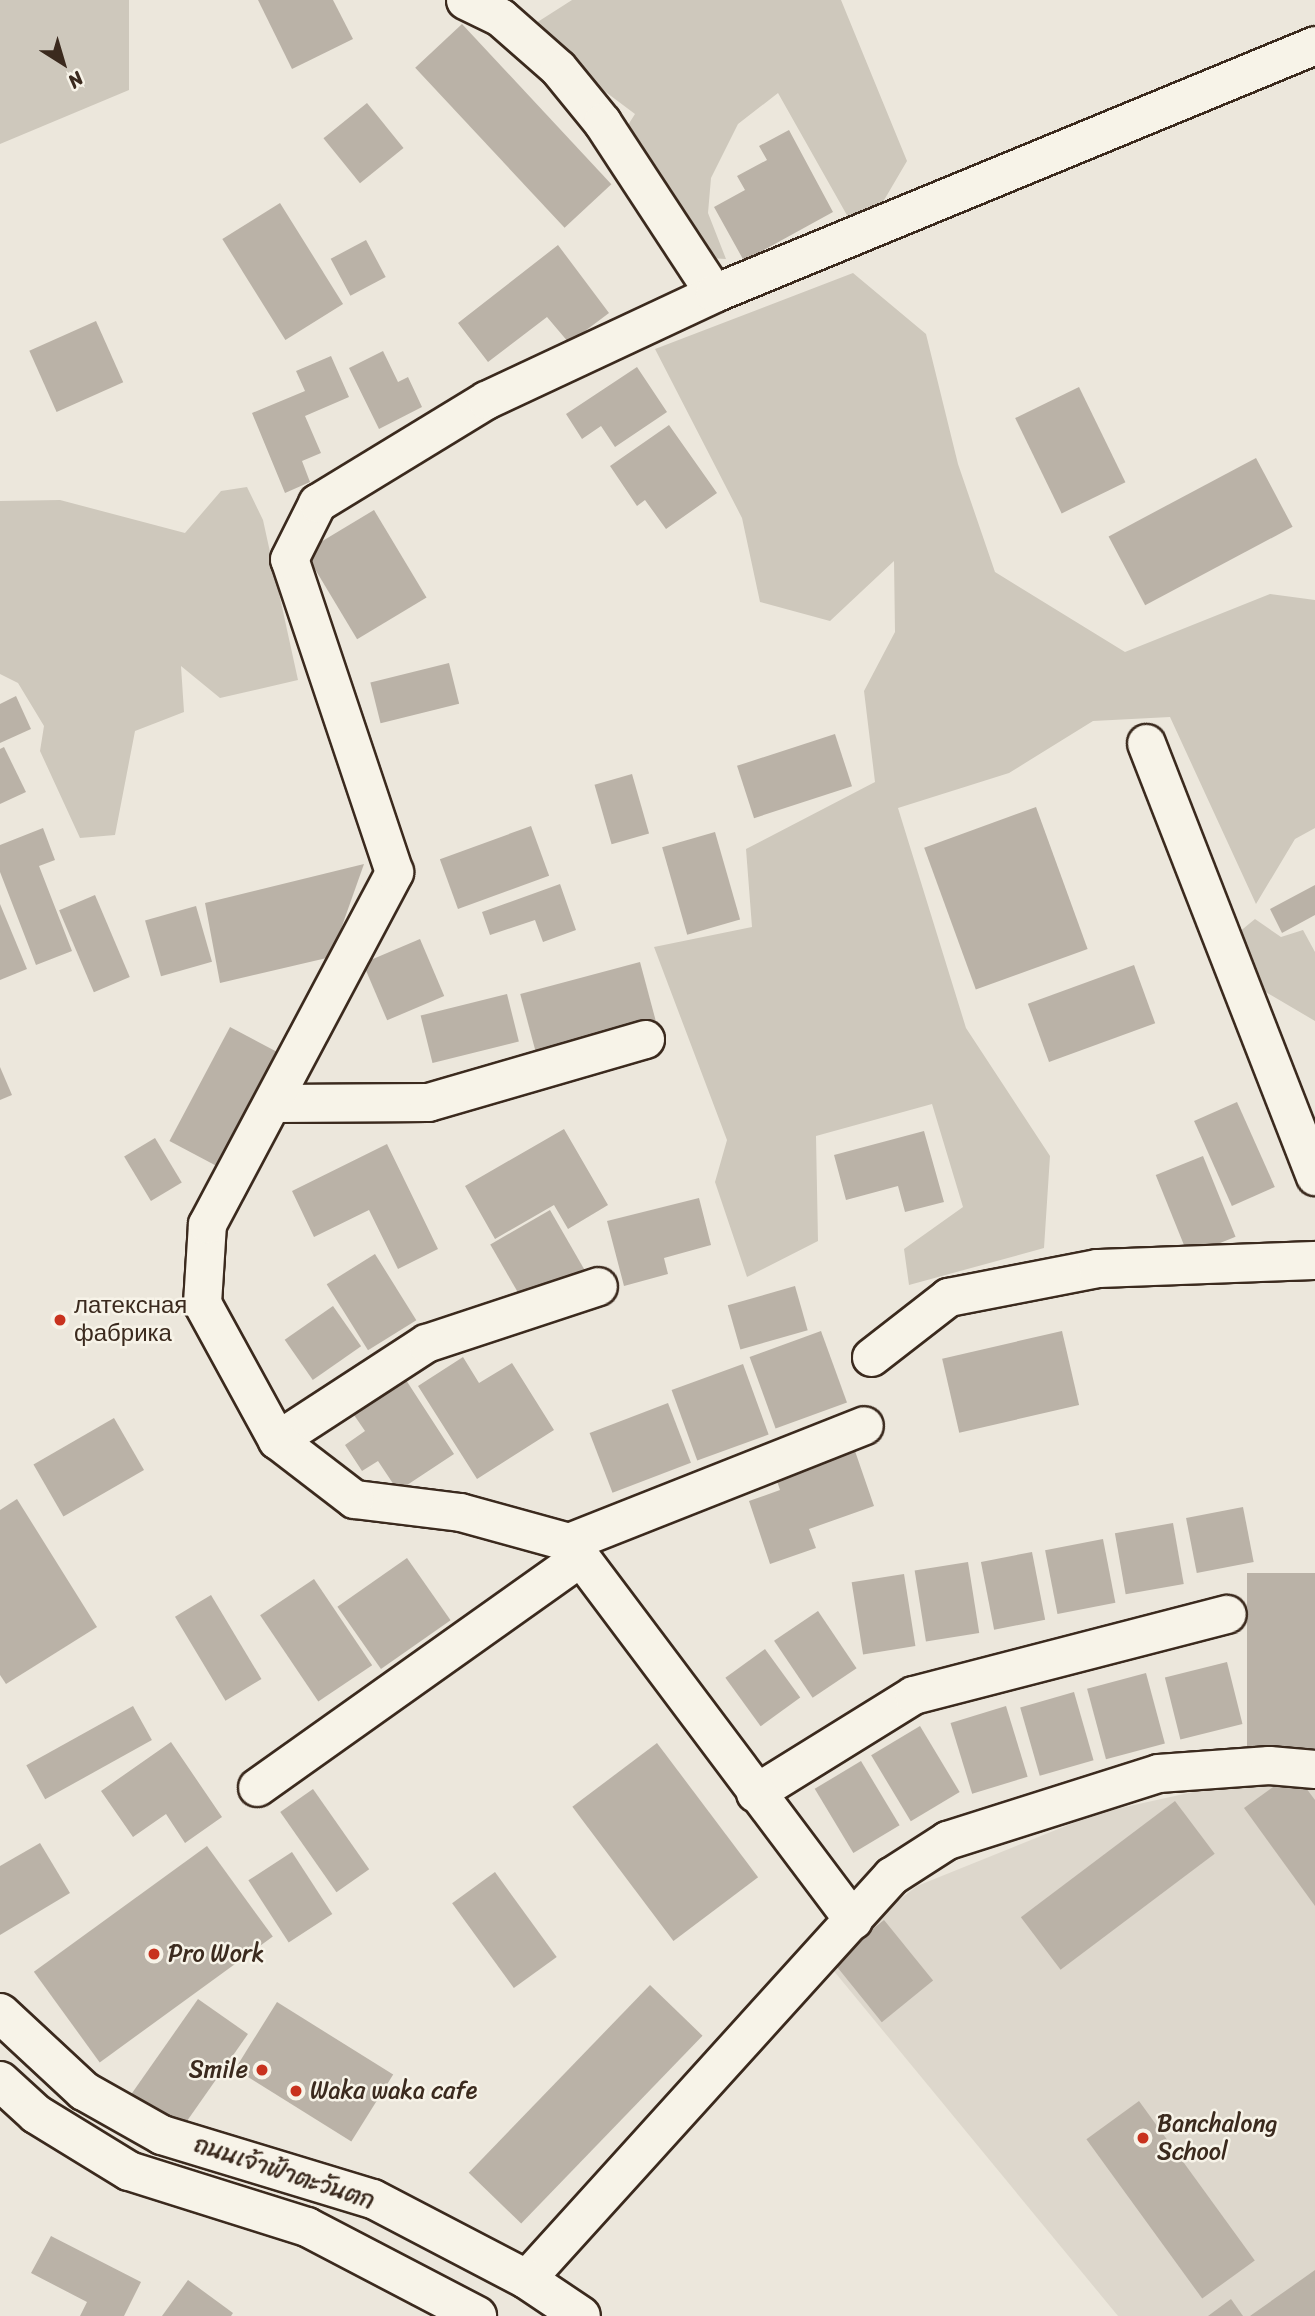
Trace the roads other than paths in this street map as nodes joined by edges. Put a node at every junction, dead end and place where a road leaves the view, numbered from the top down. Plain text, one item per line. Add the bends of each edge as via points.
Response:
1 (465, 0) edge
2 (1315, 45) edge
3 (714, 293) junction
4 (1146, 743) dead end
5 (645, 1039) dead end
6 (277, 1103) junction
7 (1315, 1176) edge
8 (1315, 1260) edge
9 (598, 1286) dead end
10 (870, 1357) dead end
11 (864, 1425) dead end
12 (277, 1440) junction
13 (573, 1551) junction
14 (1227, 1614) dead end
15 (1315, 1769) edge
16 (257, 1787) dead end
17 (755, 1793) junction
18 (853, 1920) junction
19 (0, 2013) edge
20 (0, 2081) edge
21 (526, 2279) junction
22 (477, 2316) edge
23 (582, 2316) edge

1 - 3 street via 499,17 558,68 602,121
2 - 3 street
3 - 6 street via 486,401 317,503 289,559 394,872 325,995
4 - 7 street
5 - 6 street via 428,1102
6 - 12 street via 207,1224 202,1303
8 - 10 street via 1097,1268 948,1297
9 - 12 street via 426,1343
11 - 13 street
12 - 13 street via 354,1499 460,1512
13 - 16 street
13 - 17 street
14 - 17 street via 913,1695
15 - 18 street via 1269,1765 1158,1773 947,1840 891,1876
17 - 18 street
18 - 21 street
19 - 21 main road, ถนนเจ้าฟ้าตะวันตก via 84,2091 162,2134 373,2199
20 - 22 main road, ถนนเจ้าฟ้าตะวันตก via 36,2114 129,2171 307,2227
21 - 23 main road, ถนนเจ้าฟ้าตะวันตก

